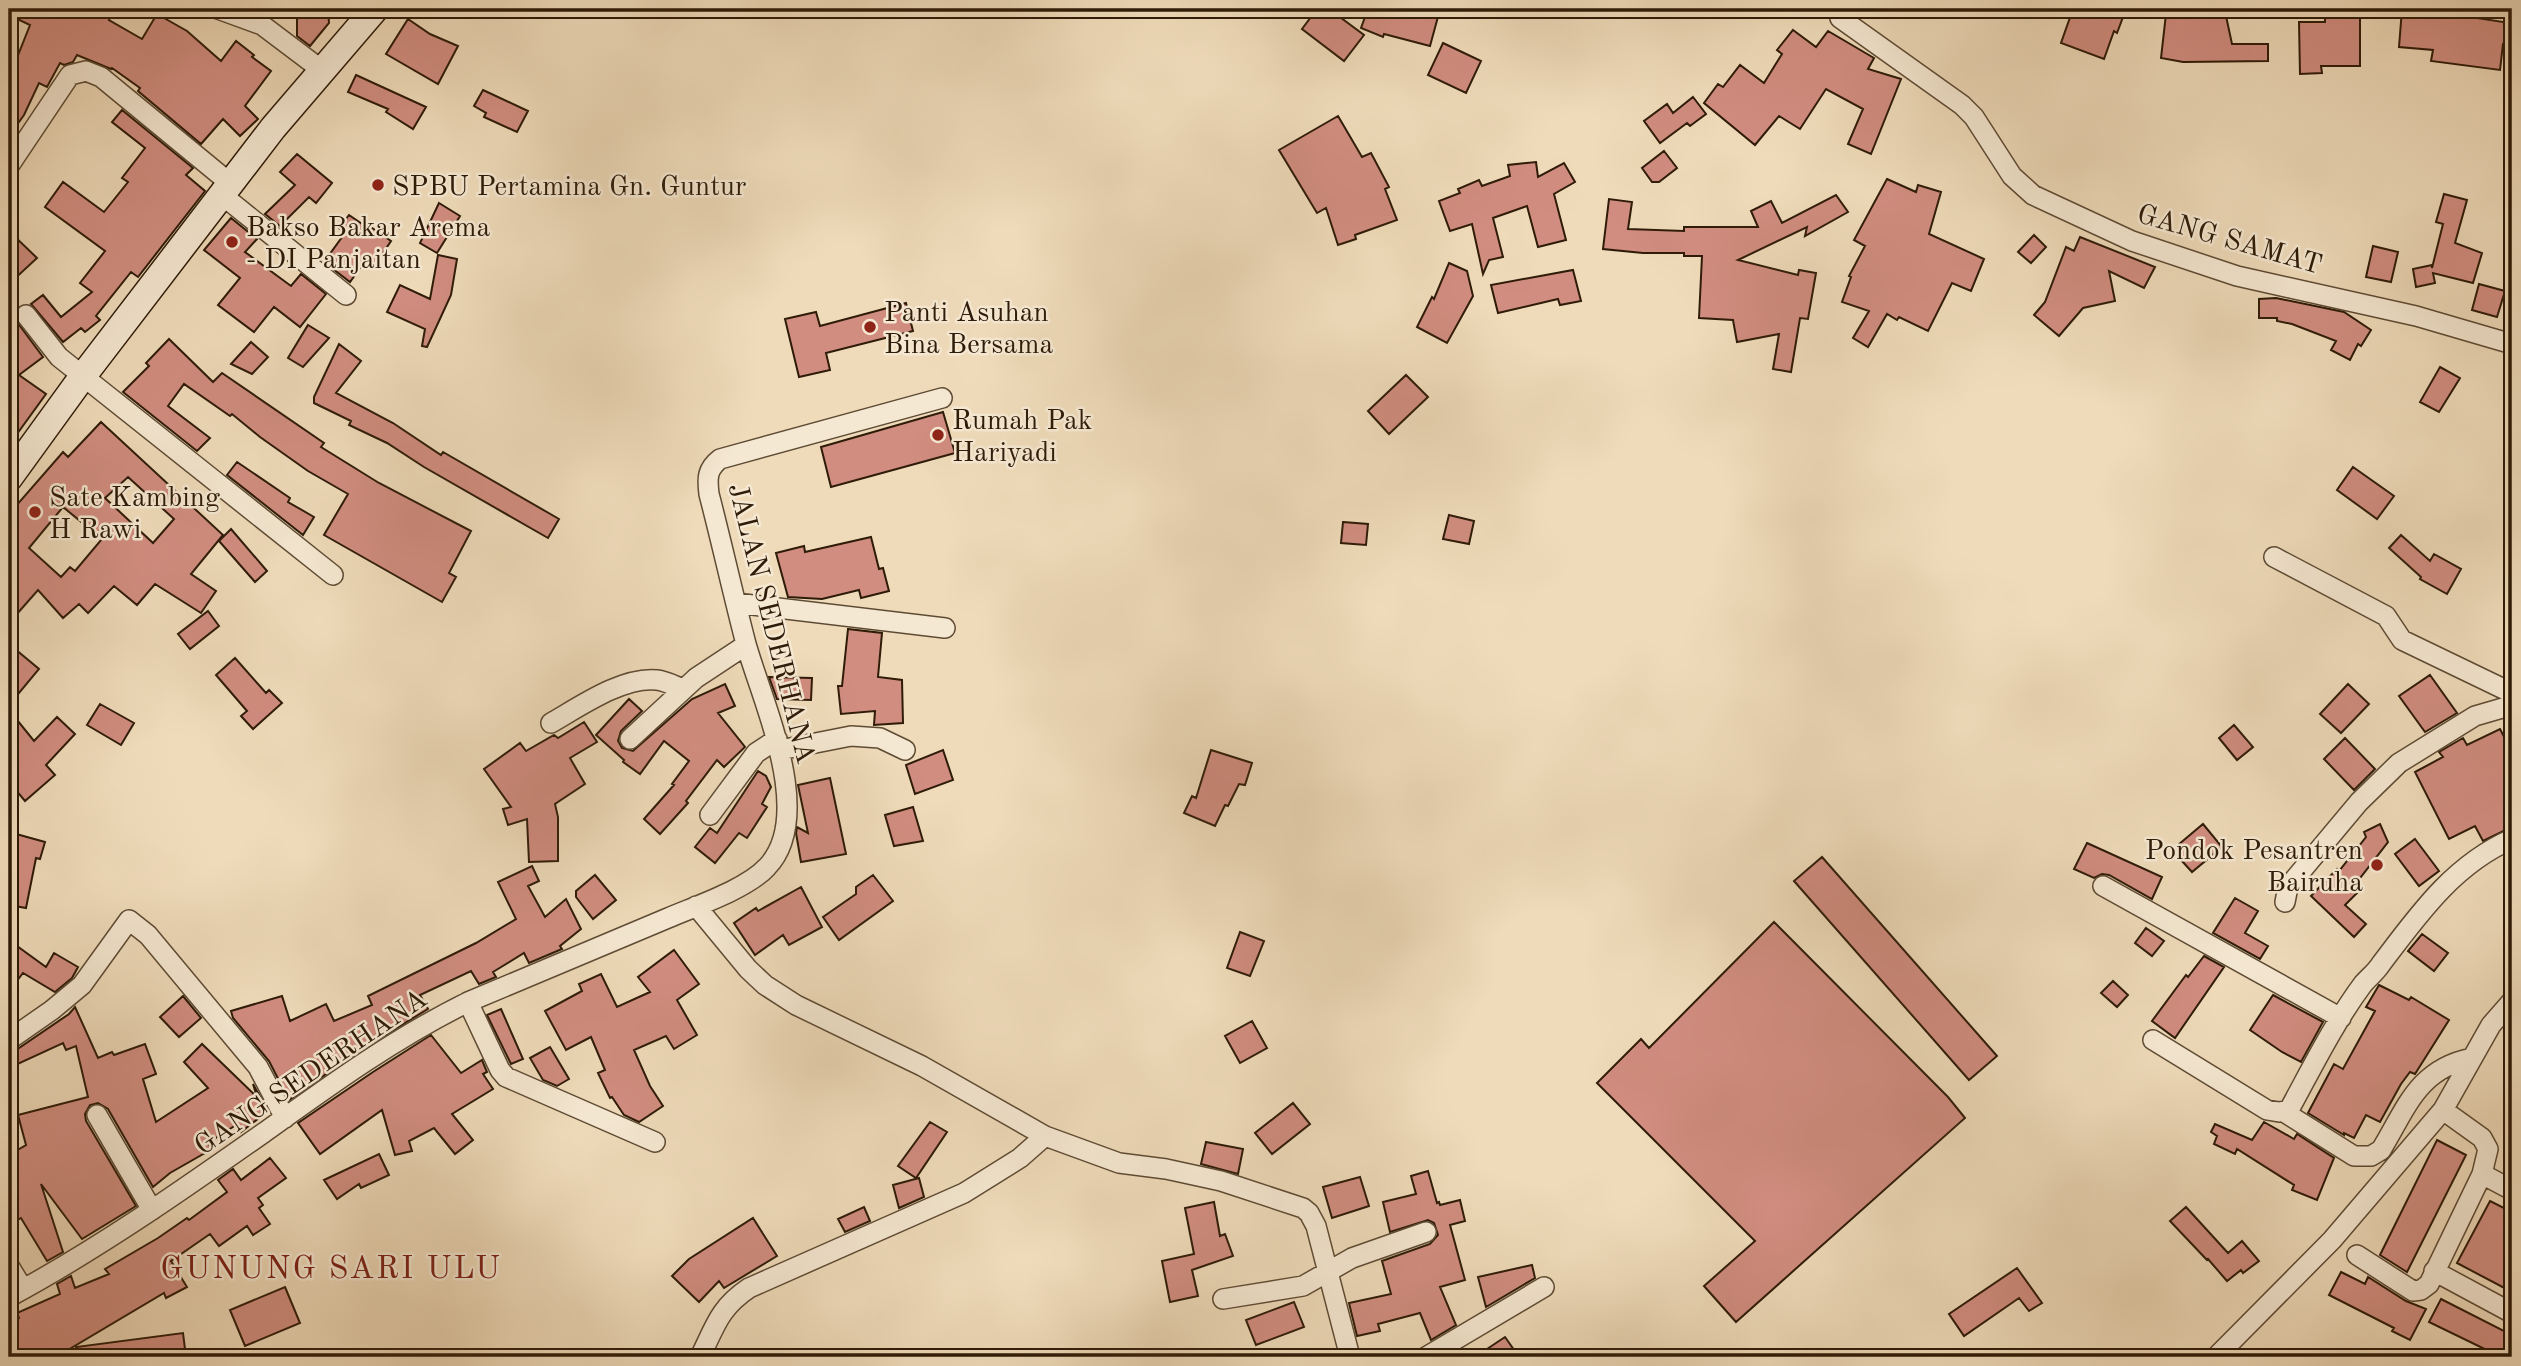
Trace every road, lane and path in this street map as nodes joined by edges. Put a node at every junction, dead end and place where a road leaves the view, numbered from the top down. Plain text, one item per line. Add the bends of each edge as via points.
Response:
1 (218, 9) edge
2 (375, 9) edge
3 (1840, 18) dead end
4 (323, 71) junction
5 (9, 166) edge
6 (226, 190) junction
7 (346, 295) dead end
8 (26, 315) dead end
9 (2512, 344) edge
10 (83, 376) junction
11 (942, 398) dead end
12 (9, 478) edge
13 (2274, 557) dead end
14 (333, 575) dead end
15 (736, 603) junction
16 (945, 628) dead end
17 (746, 645) junction
18 (683, 689) junction
19 (2512, 693) edge
20 (2512, 708) edge
21 (551, 723) dead end
22 (630, 739) dead end
23 (778, 745) junction
24 (905, 750) dead end
25 (710, 815) dead end
26 (2512, 839) edge
27 (2103, 886) dead end
28 (2285, 902) dead end
29 (696, 906) junction
30 (2512, 1001) edge
31 (468, 1002) junction
32 (2341, 1018) junction
33 (9, 1040) edge
34 (2153, 1040) dead end
35 (2472, 1058) junction
36 (2443, 1110) junction
37 (2284, 1112) junction
38 (97, 1115) dead end
39 (285, 1118) junction
40 (1045, 1136) junction
41 (655, 1142) dead end
42 (2482, 1174) junction
43 (2512, 1191) edge
44 (152, 1210) junction
45 (1426, 1232) dead end
46 (2357, 1255) dead end
47 (9, 1266) edge
48 (2434, 1271) junction
49 (1328, 1273) junction
50 (1544, 1287) dead end
51 (16, 1293) edge
52 (1223, 1299) dead end
53 (2512, 1313) edge
54 (700, 1357) edge
55 (1350, 1357) edge
56 (1426, 1357) edge
57 (2216, 1357) edge

1 - 4 street via 262,25
2 - 4 main road
3 - 9 street, GANG SAMAT via 1962,104 2012,176 2033,195 2132,241 2237,276 2416,316
4 - 6 main road
5 - 6 street via 70,75 86,71 101,77
6 - 7 street
6 - 10 main road
8 - 10 street via 59,357
10 - 12 main road
10 - 14 street
11 - 15 street, JALAN SEDERHANA via 713,464 707,480
13 - 19 street via 2386,616 2402,640
15 - 16 street
15 - 17 street, JALAN SEDERHANA
17 - 18 street
17 - 23 street, JALAN SEDERHANA
18 - 21 street via 658,680 640,681 621,686
18 - 22 street
20 - 28 street via 2475,716 2399,763 2288,887
23 - 24 street via 851,736 880,738
23 - 25 street via 756,753
23 - 29 street, JALAN SEDERHANA via 786,791 781,844 769,866 750,881
26 - 32 street via 2454,875 2417,915
27 - 32 street
29 - 31 street, GANG SEDERHANA
29 - 40 street via 747,969 796,1006 922,1066
30 - 35 street
31 - 39 street, GANG SEDERHANA via 396,1042
31 - 41 street via 506,1077
32 - 37 street
33 - 39 street via 82,985 129,920 148,935 258,1067
34 - 37 street via 2267,1110
35 - 36 street
35 - 37 street via 2428,1076 2381,1150 2371,1156 2354,1156
36 - 42 street via 2482,1138 2488,1149
36 - 57 street via 2332,1240
38 - 44 street
39 - 44 street, GANG SEDERHANA
40 - 49 street via 1108,1160 1221,1181 1303,1209 1316,1226
40 - 54 street via 1012,1164 964,1193 749,1288 724,1308
42 - 43 street
42 - 48 street
44 - 51 street, GANG SEDERHANA
45 - 49 street via 1352,1258
46 - 48 street via 2413,1291 2429,1284
47 - 51 street
48 - 53 street
49 - 52 street via 1295,1289
49 - 55 street
50 - 56 street

